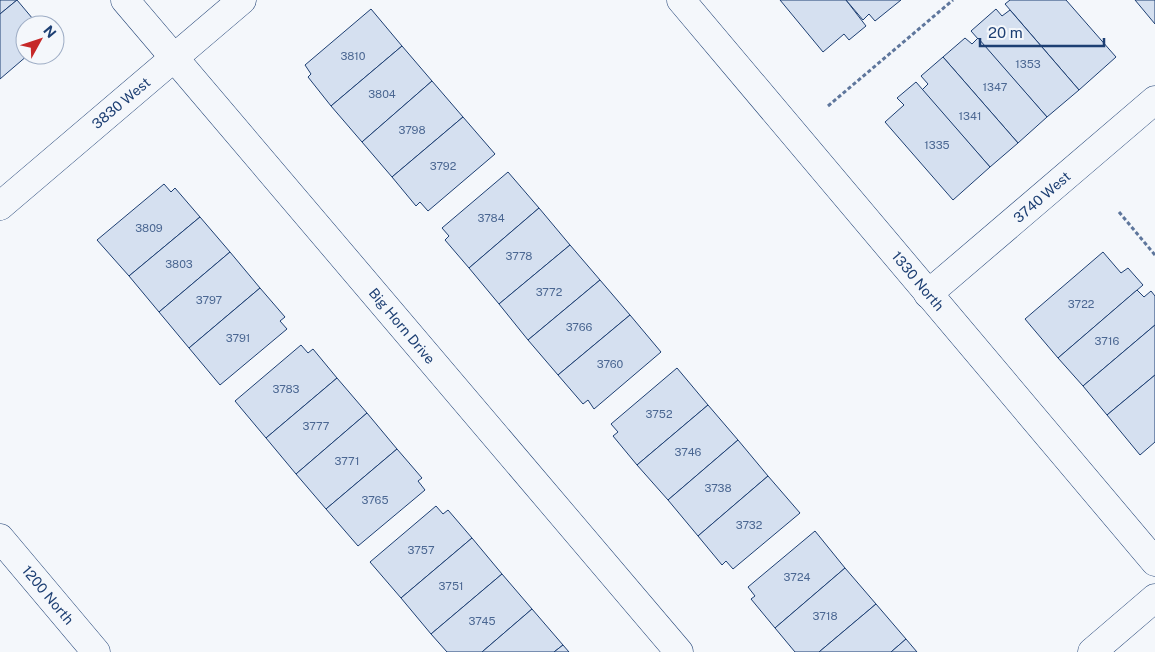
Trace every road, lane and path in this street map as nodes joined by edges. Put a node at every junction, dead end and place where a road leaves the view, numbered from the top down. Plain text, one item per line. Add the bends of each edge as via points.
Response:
1 (125, 0) edge
2 (242, 0) edge
3 (681, 0) edge
4 (953, 0) edge
5 (174, 58) junction
6 (1155, 100) edge
7 (828, 106) dead end
8 (0, 206) edge
9 (1119, 212) dead end
10 (1155, 254) edge
11 (928, 294) junction
12 (0, 538) edge
13 (1155, 562) edge
14 (1155, 598) edge
15 (96, 652) edge
16 (679, 652) edge
17 (1092, 652) edge

1 - 5 street, Big Horn Drive
2 - 5 street, 3830 West
3 - 11 street, 1330 North
4 - 7 path
5 - 8 street, 3830 West
5 - 16 street, Big Horn Drive
6 - 11 street, 3740 West
9 - 10 path
11 - 13 street, 1330 North
12 - 15 street, 1200 North
14 - 17 street

